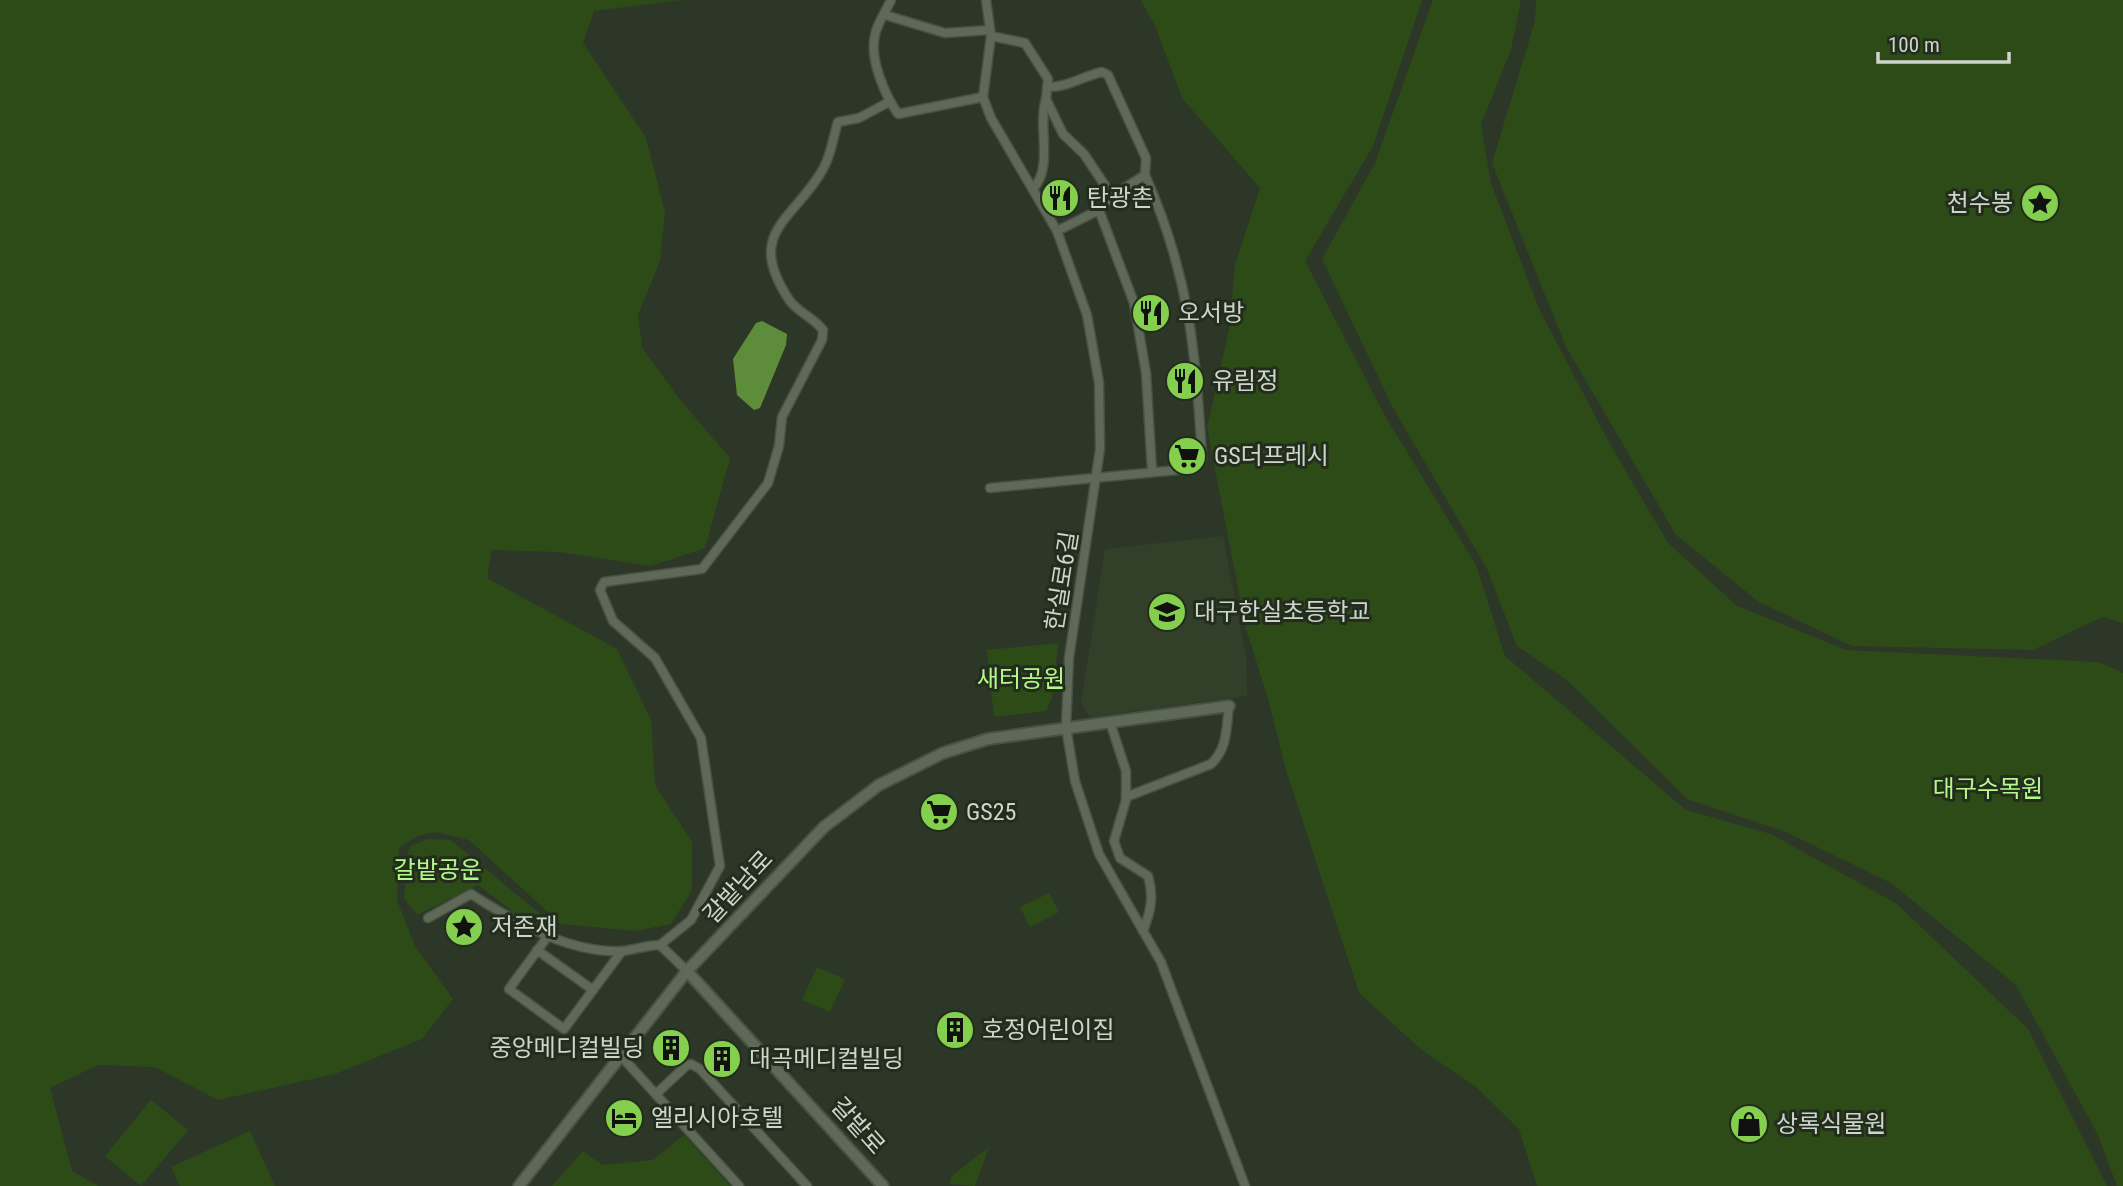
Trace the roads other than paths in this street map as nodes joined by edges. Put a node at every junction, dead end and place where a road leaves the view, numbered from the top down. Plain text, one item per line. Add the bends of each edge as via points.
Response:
1 (891, 0) edge
2 (986, 0) edge
3 (885, 15) junction
4 (990, 33) junction
5 (1047, 87) junction
6 (983, 97) junction
7 (1046, 99) junction
8 (889, 102) junction
9 (1145, 176) junction
10 (1033, 189) junction
11 (1112, 196) junction
12 (1099, 210) junction
13 (1057, 231) junction
14 (1153, 470) junction
15 (1097, 477) junction
16 (990, 488) dead end
17 (1228, 706) joint
18 (1110, 722) junction
19 (1066, 727) junction
20 (1126, 797) junction
21 (1119, 855) junction
22 (1106, 865) junction
23 (428, 918) dead end
24 (1143, 930) junction
25 (548, 936) junction
26 (660, 945) junction
27 (537, 950) junction
28 (622, 951) junction
29 (687, 971) junction
30 (593, 990) junction
31 (621, 1056) junction
32 (656, 1094) junction
33 (519, 1186) edge
34 (738, 1186) edge
35 (807, 1186) edge
36 (883, 1186) edge
37 (1245, 1186) edge

1 - 3 street
2 - 4 street
3 - 4 street via 945,33
3 - 8 street via 875,34 874,49
4 - 5 street via 1025,43 1048,79
4 - 6 street
5 - 7 street
5 - 9 street via 1101,72 1108,75 1146,158
6 - 8 street via 902,115
6 - 10 street, 한실로6길
7 - 10 street via 1043,173
7 - 11 street via 1063,134 1084,154
8 - 26 street via 859,118 838,122 824,169 783,219 772,240 770,258 791,302 823,330 782,417 768,483 702,569 604,582 600,590 613,621 655,658 701,738 720,866 691,920
9 - 11 street
9 - 14 street via 1172,246 1192,322 1202,458 1188,469
10 - 13 street, 한실로6길
11 - 12 street
12 - 13 street
12 - 14 street via 1134,303 1146,373
13 - 15 street, 한실로6길 via 1096,355 1101,426
14 - 15 street
15 - 16 street
15 - 19 street, 한실로6길 via 1069,658
17 - 18 main road, 갈밭남로
17 - 20 street via 1225,744 1211,764
18 - 19 main road, 갈밭남로
18 - 20 street via 1125,771
19 - 22 street, 한실로6길 via 1081,804
19 - 29 main road, 갈밭남로 via 988,739 943,752 879,785 824,827
20 - 21 street via 1114,841
21 - 22 street
21 - 24 street via 1147,876 1152,890
22 - 24 street, 한실로6길
23 - 25 street via 471,894 515,923
24 - 37 street, 한실로6길 via 1184,1017
25 - 27 street
25 - 28 street
26 - 28 street
26 - 29 street
27 - 30 street
27 - 30 street via 509,989 564,1029
28 - 30 street
29 - 31 main road, 갈밭남로
29 - 36 main road, 갈밭로
31 - 32 street
31 - 33 main road, 갈밭남로
32 - 34 street
32 - 35 street via 686,1066 700,1069

